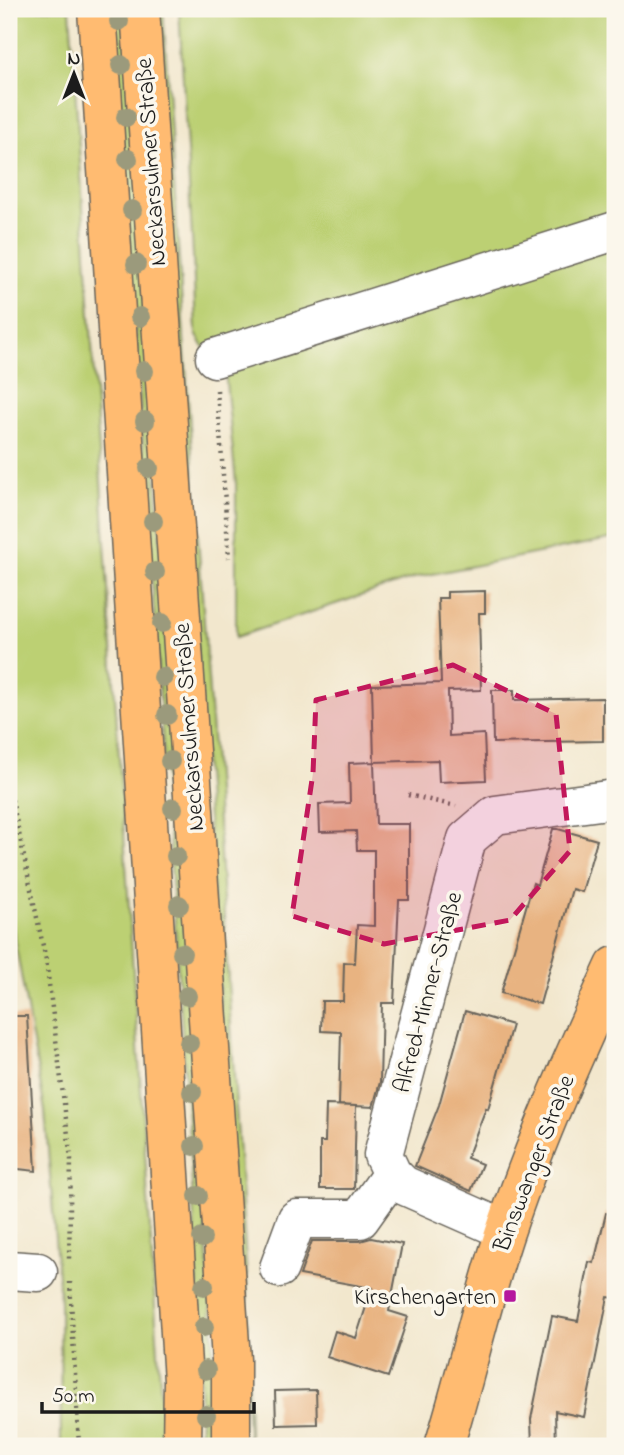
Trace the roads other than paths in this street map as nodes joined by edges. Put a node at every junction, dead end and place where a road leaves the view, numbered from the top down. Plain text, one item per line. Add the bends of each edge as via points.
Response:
1 (97, 9) edge
2 (140, 9) edge
3 (615, 231) edge
4 (215, 358) road end
5 (615, 799) edge
6 (615, 966) edge
7 (392, 1174) junction
8 (505, 1230) junction
9 (279, 1268) dead end
10 (182, 1446) edge
11 (231, 1446) edge
12 (444, 1446) edge

1 - 10 main road, Neckarsulmer Straße via 183,1381
2 - 11 main road, Neckarsulmer Straße via 231,1360
3 - 4 street
5 - 7 street, Alfred-Minner-Straße via 495,815 467,839 383,1155
6 - 8 main road, Binswanger Straße via 527,1166
7 - 8 street via 403,1185
7 - 9 street via 360,1219 297,1219
8 - 12 main road, Binswanger Straße

